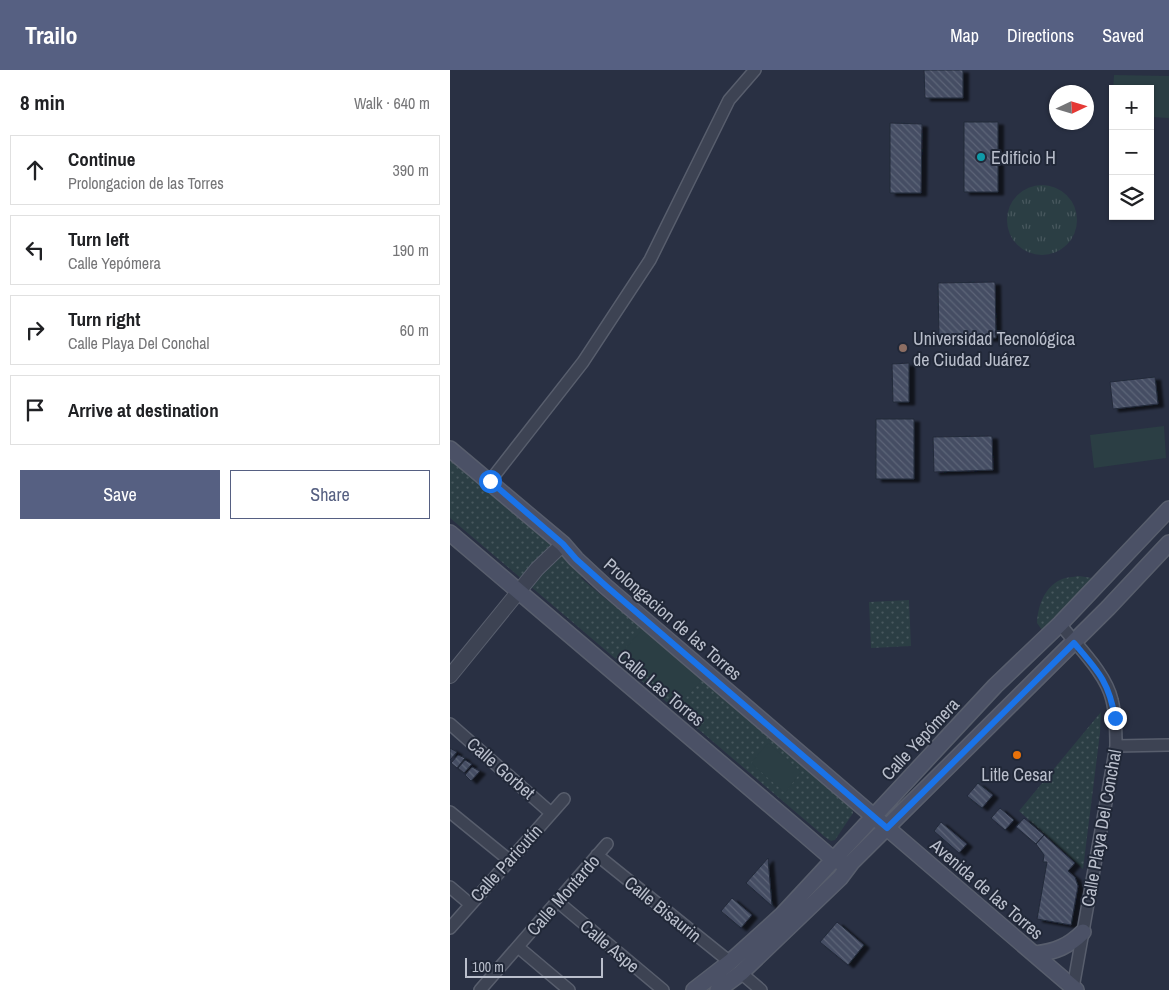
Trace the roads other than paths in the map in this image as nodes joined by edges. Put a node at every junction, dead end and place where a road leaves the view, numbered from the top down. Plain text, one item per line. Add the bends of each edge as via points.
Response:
1 (755, 70) edge
2 (450, 449) edge
3 (490, 481) junction
4 (1169, 510) edge
5 (450, 533) edge
6 (563, 544) junction
7 (1169, 544) edge
8 (519, 592) junction
9 (1060, 624) junction
10 (1074, 643) junction
11 (450, 676) edge
12 (450, 724) edge
13 (1169, 745) edge
14 (1116, 746) junction
15 (564, 799) dead end
16 (450, 812) edge
17 (551, 813) junction
18 (873, 816) junction
19 (887, 828) junction
20 (607, 844) dead end
21 (597, 855) junction
22 (509, 860) junction
23 (834, 860) junction
24 (852, 862) junction
25 (450, 887) edge
26 (558, 902) junction
27 (470, 904) junction
28 (450, 928) edge
29 (1083, 932) junction
30 (518, 947) junction
31 (1035, 954) junction
32 (735, 967) junction
33 (1074, 989) edge
34 (480, 990) edge
35 (569, 990) edge
36 (663, 990) edge
37 (694, 990) edge
38 (718, 990) edge
39 (761, 990) edge

1 - 3 street via 729,100 650,260 583,362
2 - 3 main road, Prolongacion de las Torres
3 - 6 main road, Prolongacion de las Torres
4 - 9 main road, Calle Yepómera
5 - 8 main road, Calle Las Torres
6 - 8 street
6 - 18 main road, Prolongacion de las Torres via 606,586
7 - 10 main road, Calle Yepómera
8 - 11 street
8 - 23 main road, Calle Las Torres
9 - 10 street, Calle Playa Del Conchal
9 - 18 main road, Calle Yepómera via 995,686
10 - 14 street, Calle Playa Del Conchal via 1099,673 1112,698
10 - 19 main road, Calle Yepómera
12 - 17 street, Calle Gorbet
13 - 14 street
14 - 29 street, Calle Playa Del Conchal
15 - 17 street, Calle Paricutín
16 - 22 street
17 - 22 street, Calle Paricutín
18 - 19 main road, Avenida de las Torres
18 - 23 main road, Calle Yepómera
19 - 24 main road, Calle Yepómera
19 - 31 main road, Avenida de las Torres
20 - 21 street, Calle Montardo
21 - 26 street, Calle Montardo
21 - 32 street, Calle Bisaurin
22 - 27 street, Calle Paricutín
23 - 24 main road
23 - 32 main road, Calle Yepómera
24 - 32 main road, Calle Yepómera via 840,878
25 - 27 street
26 - 30 street, Calle Montardo
26 - 36 street, Calle Aspe
27 - 28 street, Calle Paricutín
29 - 31 main road via 1066,946
29 - 33 street, Calle Playa Del Conchal
30 - 34 street, Calle Montardo
30 - 35 street
31 - 33 main road, Avenida de las Torres
32 - 37 main road, Calle Yepómera
32 - 38 main road, Calle Yepómera
32 - 39 street, Calle Bisaurin

